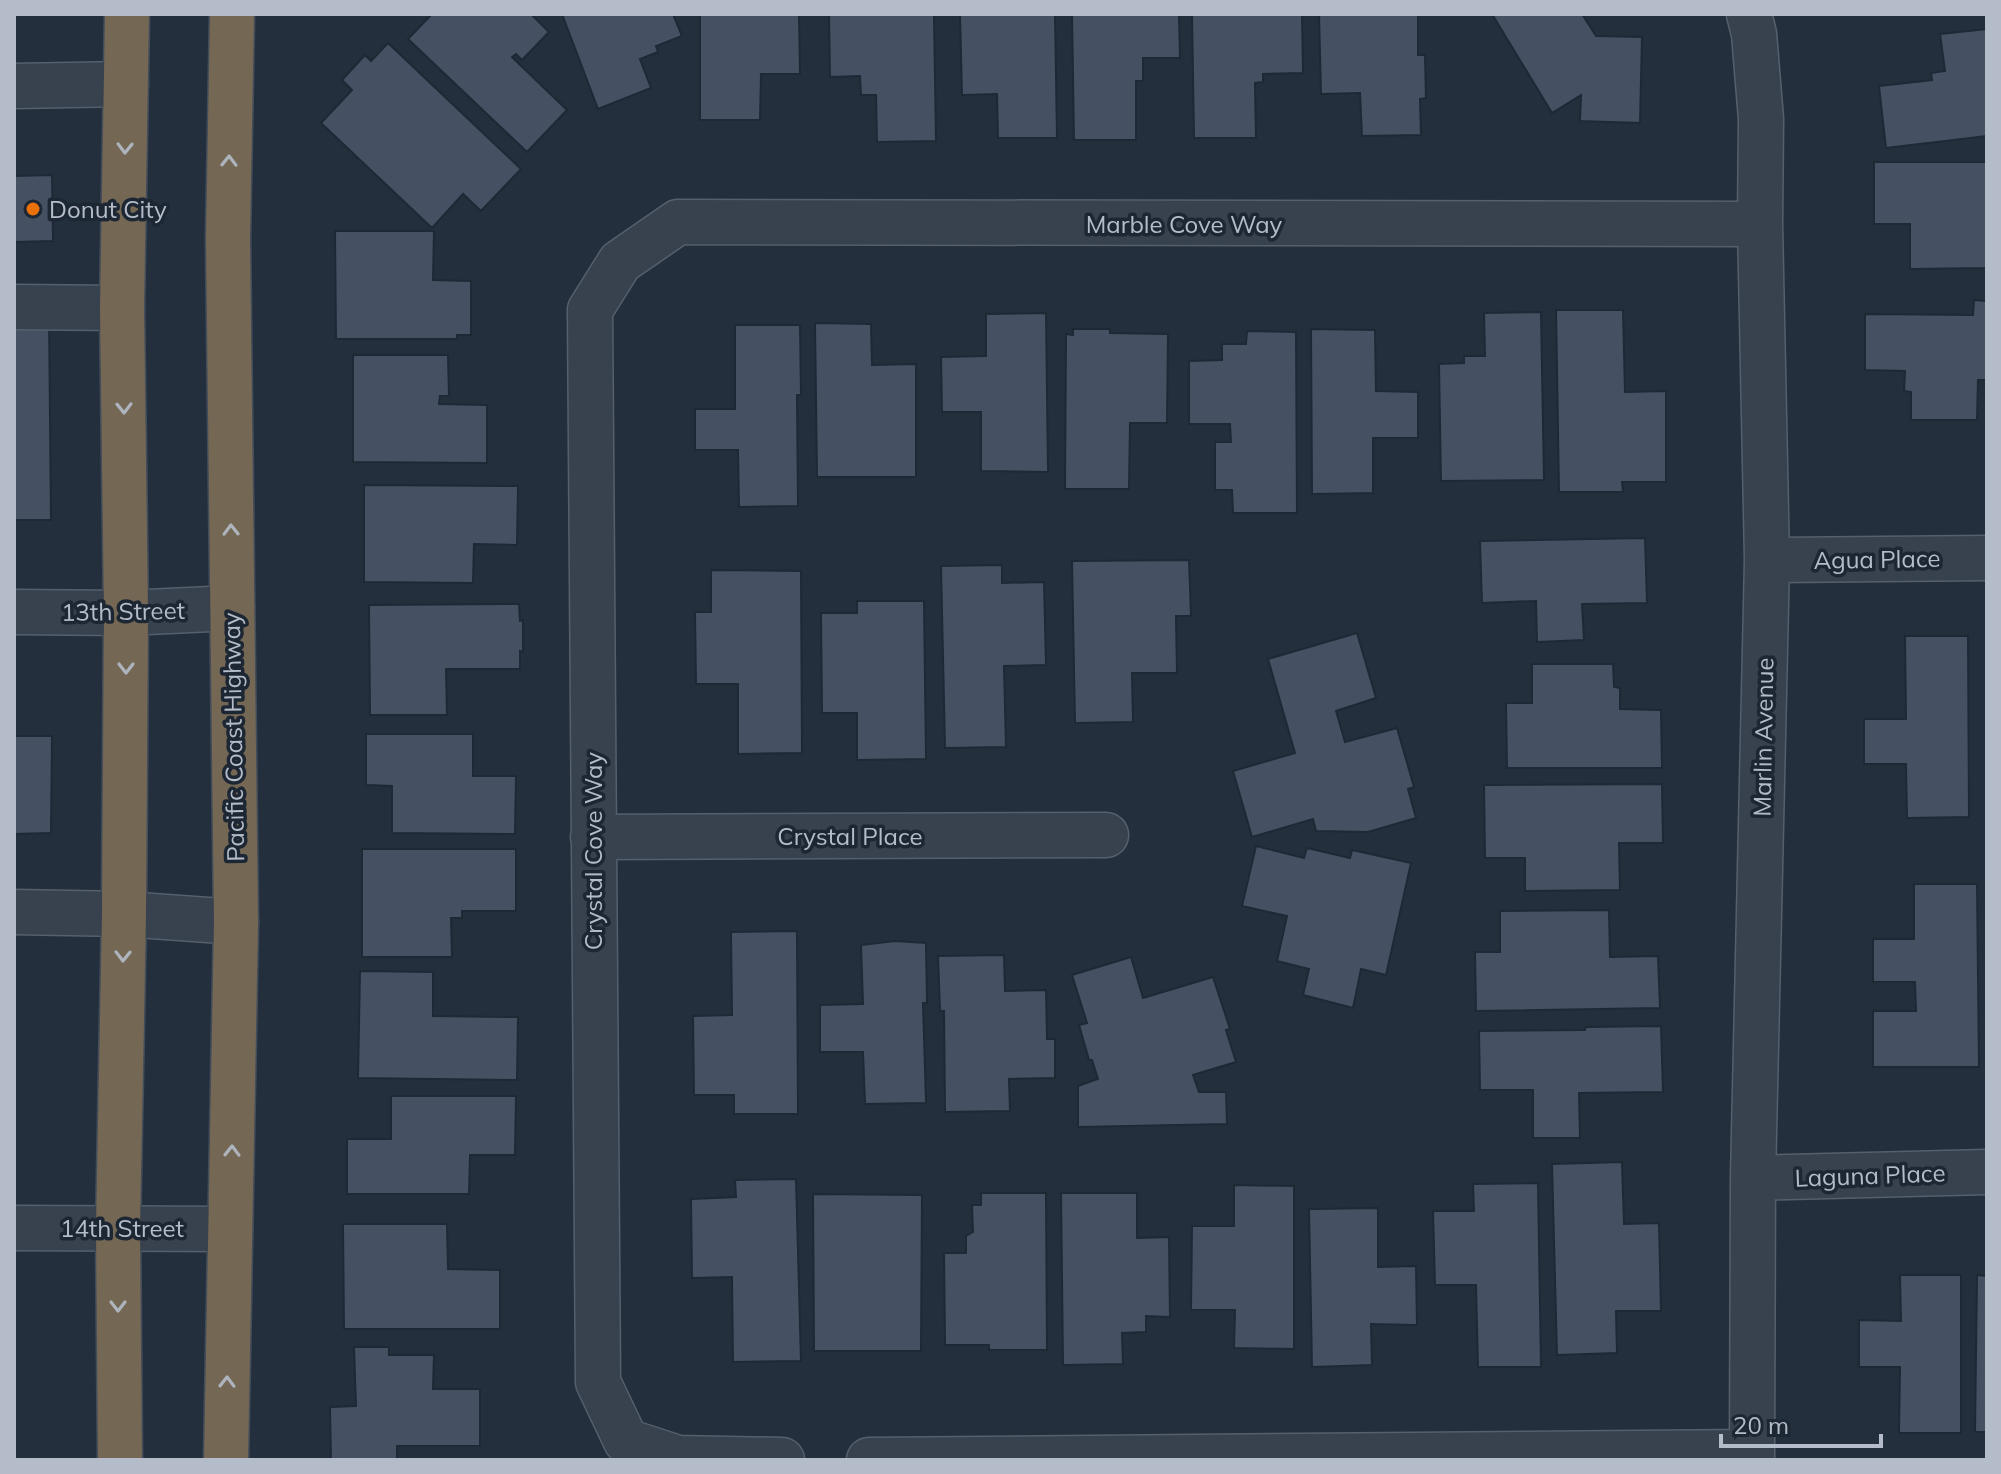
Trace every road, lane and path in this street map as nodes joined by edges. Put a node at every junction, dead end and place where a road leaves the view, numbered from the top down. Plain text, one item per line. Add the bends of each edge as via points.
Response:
1 (127, 14) edge
2 (232, 14) edge
3 (1749, 14) edge
4 (126, 84) junction
5 (14, 86) edge
6 (1760, 224) junction
7 (620, 262) joint
8 (14, 307) edge
9 (122, 308) junction
10 (1987, 558) edge
11 (1767, 560) junction
12 (232, 608) junction
13 (14, 612) edge
14 (126, 613) junction
15 (1106, 835) dead end
16 (593, 837) junction
17 (14, 912) edge
18 (124, 914) junction
19 (236, 922) junction
20 (1987, 1172) edge
21 (1753, 1178) junction
22 (14, 1228) edge
23 (118, 1228) junction
24 (230, 1229) junction
25 (1752, 1456) edge
26 (120, 1460) edge
27 (226, 1460) edge
28 (782, 1460) edge
29 (869, 1460) edge

1 - 4 highway
12 -> 2 highway, Pacific Coast Highway
3 - 6 street, Marlin Avenue via 1761,119
4 - 5 street
4 -> 9 highway
6 - 7 street, Marble Cove Way via 678,222
6 - 11 street, Marlin Avenue
7 - 16 street, Crystal Cove Way via 590,310
8 - 9 street
9 -> 14 highway
10 - 11 street, Agua Place
11 - 21 street, Marlin Avenue
12 - 14 street, 13th Street
12 - 19 highway, Pacific Coast Highway
13 - 14 street, 13th Street
14 -> 18 highway
15 - 16 street, Crystal Place
16 - 28 street, Crystal Cove Way via 598,1382 626,1441 678,1458
17 - 18 street
18 - 19 street
18 -> 23 highway
24 -> 19 highway, Pacific Coast Highway
20 - 21 street, Laguna Place
21 - 25 street, Marlin Avenue
22 - 23 street, 14th Street
23 - 24 street, 14th Street
23 -> 26 highway
27 -> 24 highway, Pacific Coast Highway
25 - 29 street

